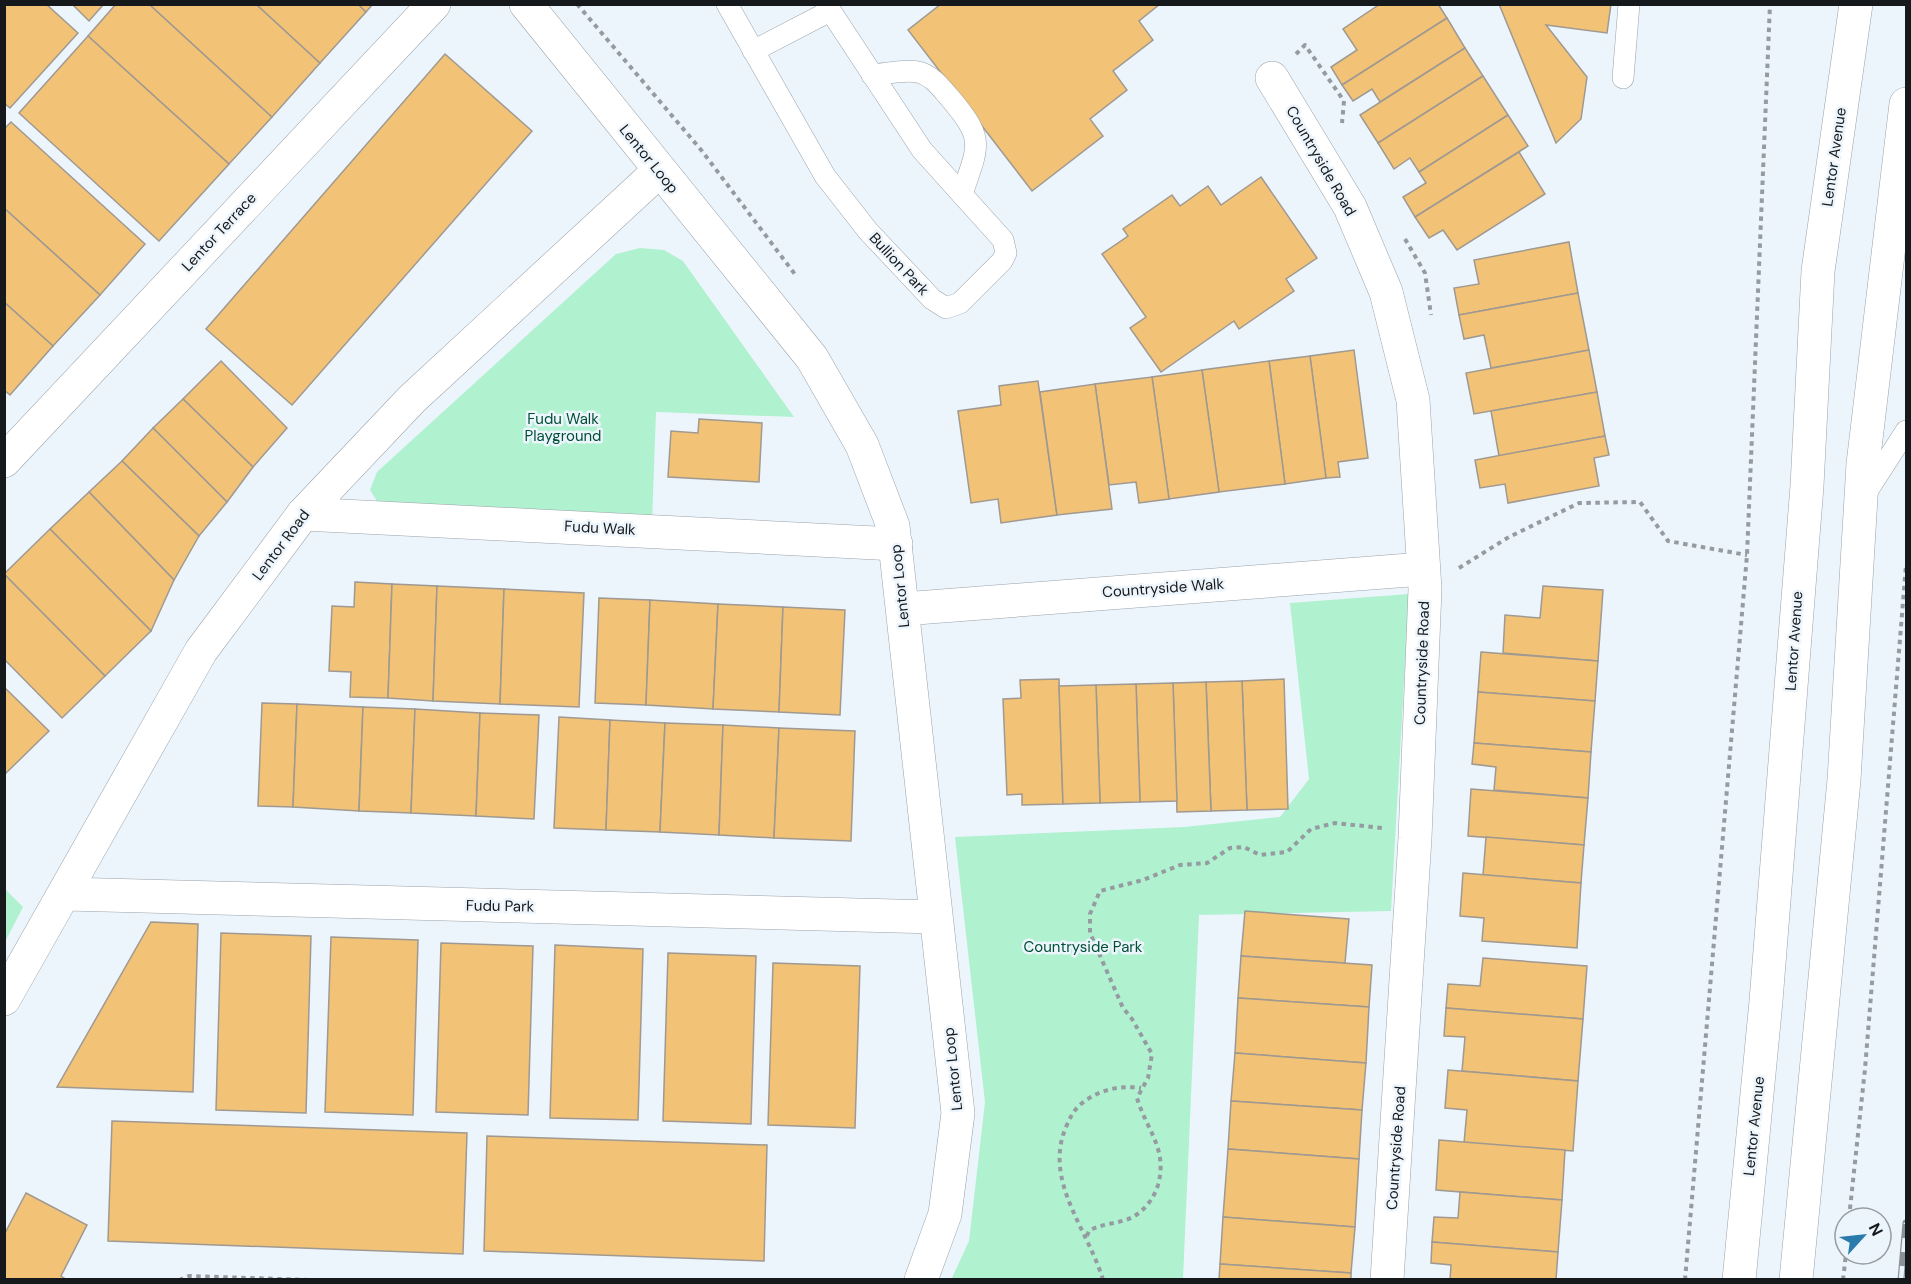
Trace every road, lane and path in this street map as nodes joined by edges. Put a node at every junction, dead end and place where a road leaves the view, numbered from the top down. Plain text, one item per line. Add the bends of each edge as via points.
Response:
1 (434, 4) edge
2 (526, 4) edge
3 (727, 4) edge
4 (1629, 4) edge
5 (1770, 4) edge
6 (1856, 4) edge
7 (828, 8) edge
8 (753, 51) junction
9 (872, 75) junction
10 (1272, 78) dead end
11 (1623, 78) dead end
12 (1906, 104) edge
13 (659, 171) junction
14 (1903, 178) edge
15 (962, 194) junction
16 (1906, 431) edge
17 (4, 461) edge
18 (1860, 503) junction
19 (303, 514) junction
20 (896, 544) junction
21 (1747, 555) junction
22 (1906, 565) edge
23 (1424, 579) junction
24 (903, 609) junction
25 (1384, 828) dead end
26 (66, 894) junction
27 (935, 917) junction
28 (4, 999) edge
29 (1141, 1088) junction
30 (1850, 1206) edge
31 (1087, 1236) junction
32 (179, 1280) edge
33 (310, 1280) edge
34 (921, 1280) edge
35 (1103, 1280) edge
36 (1387, 1280) edge
37 (1685, 1280) edge
38 (1739, 1280) edge
39 (1797, 1280) edge

1 - 17 street, Lentor Terrace
2 - 13 street, Lentor Loop
3 - 8 lane, Bullion Park
4 - 11 lane
5 - 21 path
6 - 38 street, Lentor Avenue via 1818,271 1801,556 1766,1001
7 - 8 lane
7 - 9 lane, Bullion Park
8 - 15 lane, Bullion Park via 825,176 868,231 932,299 946,308 960,303 1006,253 1003,240
9 - 15 lane, Bullion Park via 922,150
9 - 15 lane via 916,71 928,75 972,125 975,155
10 - 23 street, Countryside Road via 1350,207 1386,292 1413,400
12 - 14 street
13 - 19 street, Lentor Road via 412,399
13 - 20 street, Lentor Loop via 812,358 862,445
14 - 18 street via 1870,389
16 - 18 lane
18 - 39 street via 1844,780
19 - 20 street, Fudu Walk
19 - 26 street, Lentor Road via 201,651
20 - 24 street, Lentor Loop
21 - 23 path via 1668,541 1640,502 1579,503
21 - 37 path
22 - 30 path
23 - 24 street, Countryside Walk
23 - 36 street, Countryside Road via 1415,838
24 - 27 street, Lentor Loop
25 - 29 path via 1335,823 1311,829 1287,852 1260,855 1244,847 1230,848 1207,863 1180,865 1100,891 1090,914 1090,933 1123,1008 1152,1054 1148,1078
26 - 27 street, Fudu Park
26 - 28 street, Lentor Road
27 - 34 street, Lentor Loop via 958,1113 945,1214
29 - 31 path via 1137,1098 1159,1147 1163,1168 1155,1196 1132,1217 1096,1227
29 - 31 path via 1123,1086 1089,1098 1074,1110 1060,1143 1060,1173 1068,1203
31 - 35 path
32 - 33 path via 189,1276

